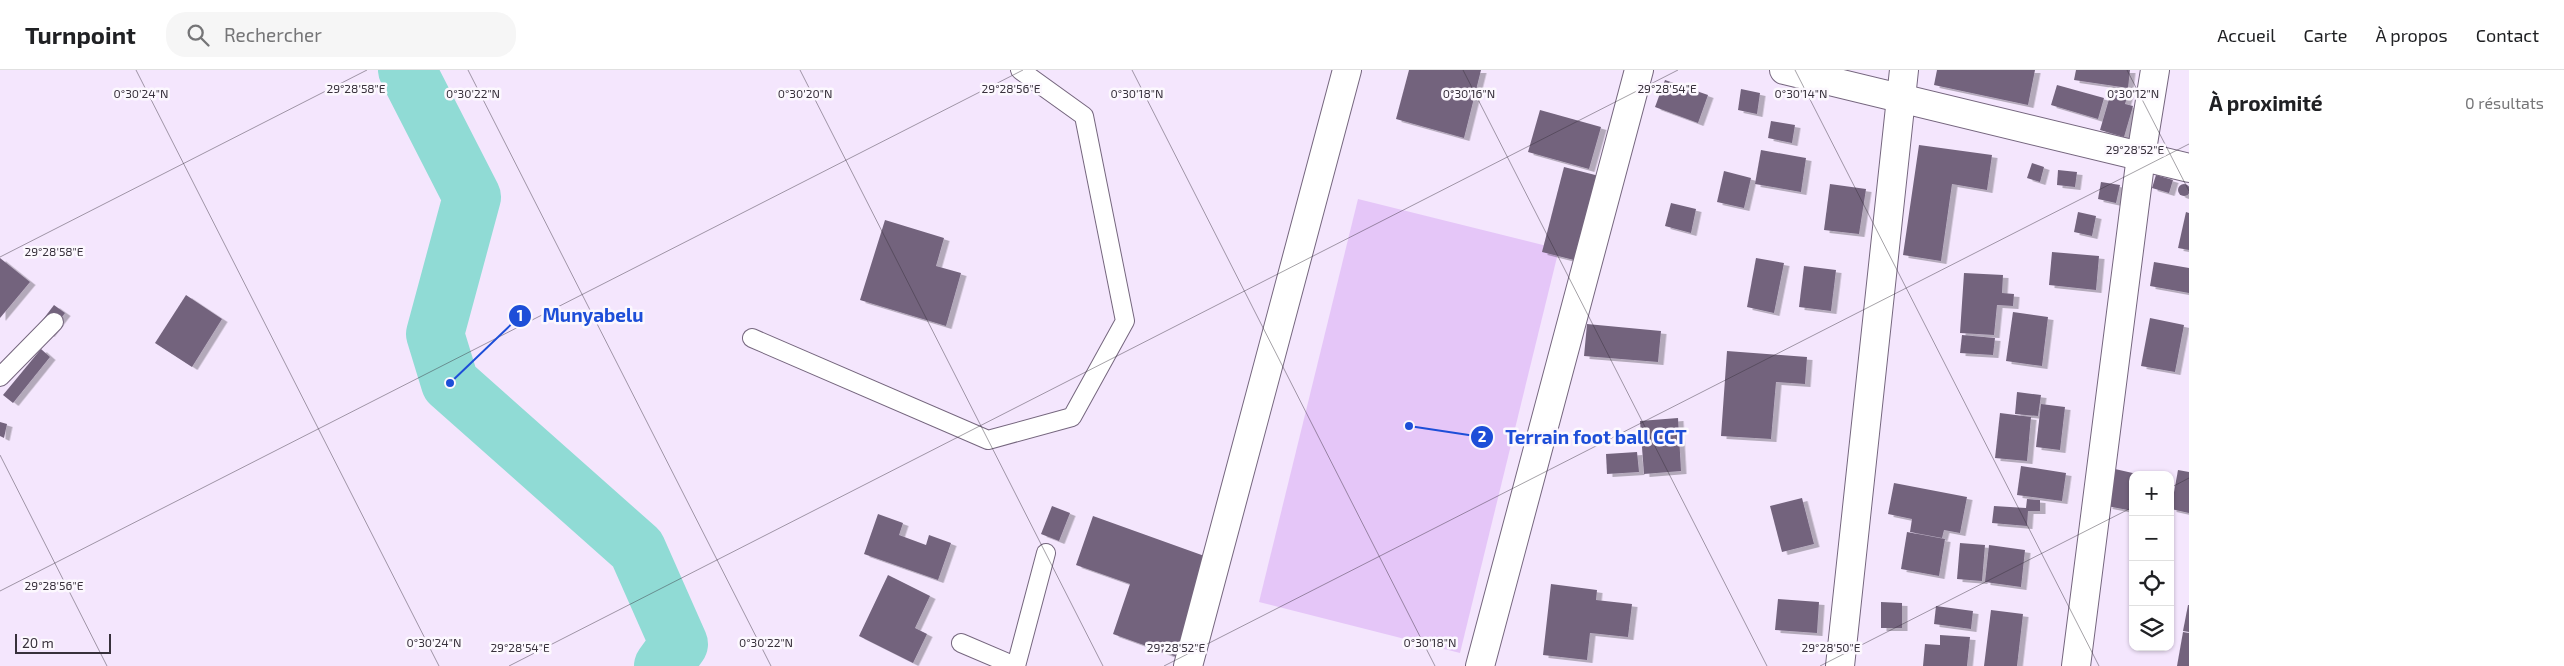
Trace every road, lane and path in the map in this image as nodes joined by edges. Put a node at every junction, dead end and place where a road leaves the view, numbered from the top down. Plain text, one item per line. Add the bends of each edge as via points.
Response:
1 (1020, 70) edge
2 (1347, 70) edge
3 (1639, 70) edge
4 (1784, 70) edge
5 (1904, 70) edge
6 (2155, 70) edge
7 (1901, 99) junction
8 (2141, 156) junction
9 (2189, 168) edge
10 (54, 322) dead end
11 (752, 338) dead end
12 (0, 377) edge
13 (1046, 553) dead end
14 (961, 643) dead end
15 (1015, 666) edge
16 (1188, 666) edge
17 (1480, 666) edge
18 (1840, 666) edge
19 (2076, 666) edge

1 - 11 lane via 1084,116 1124,321 1072,417 988,440
2 - 16 street
3 - 17 street
4 - 7 street
5 - 7 street
6 - 8 street
7 - 8 street
7 - 18 street
8 - 9 street
8 - 19 street
10 - 12 lane
13 - 15 lane
14 - 15 lane

